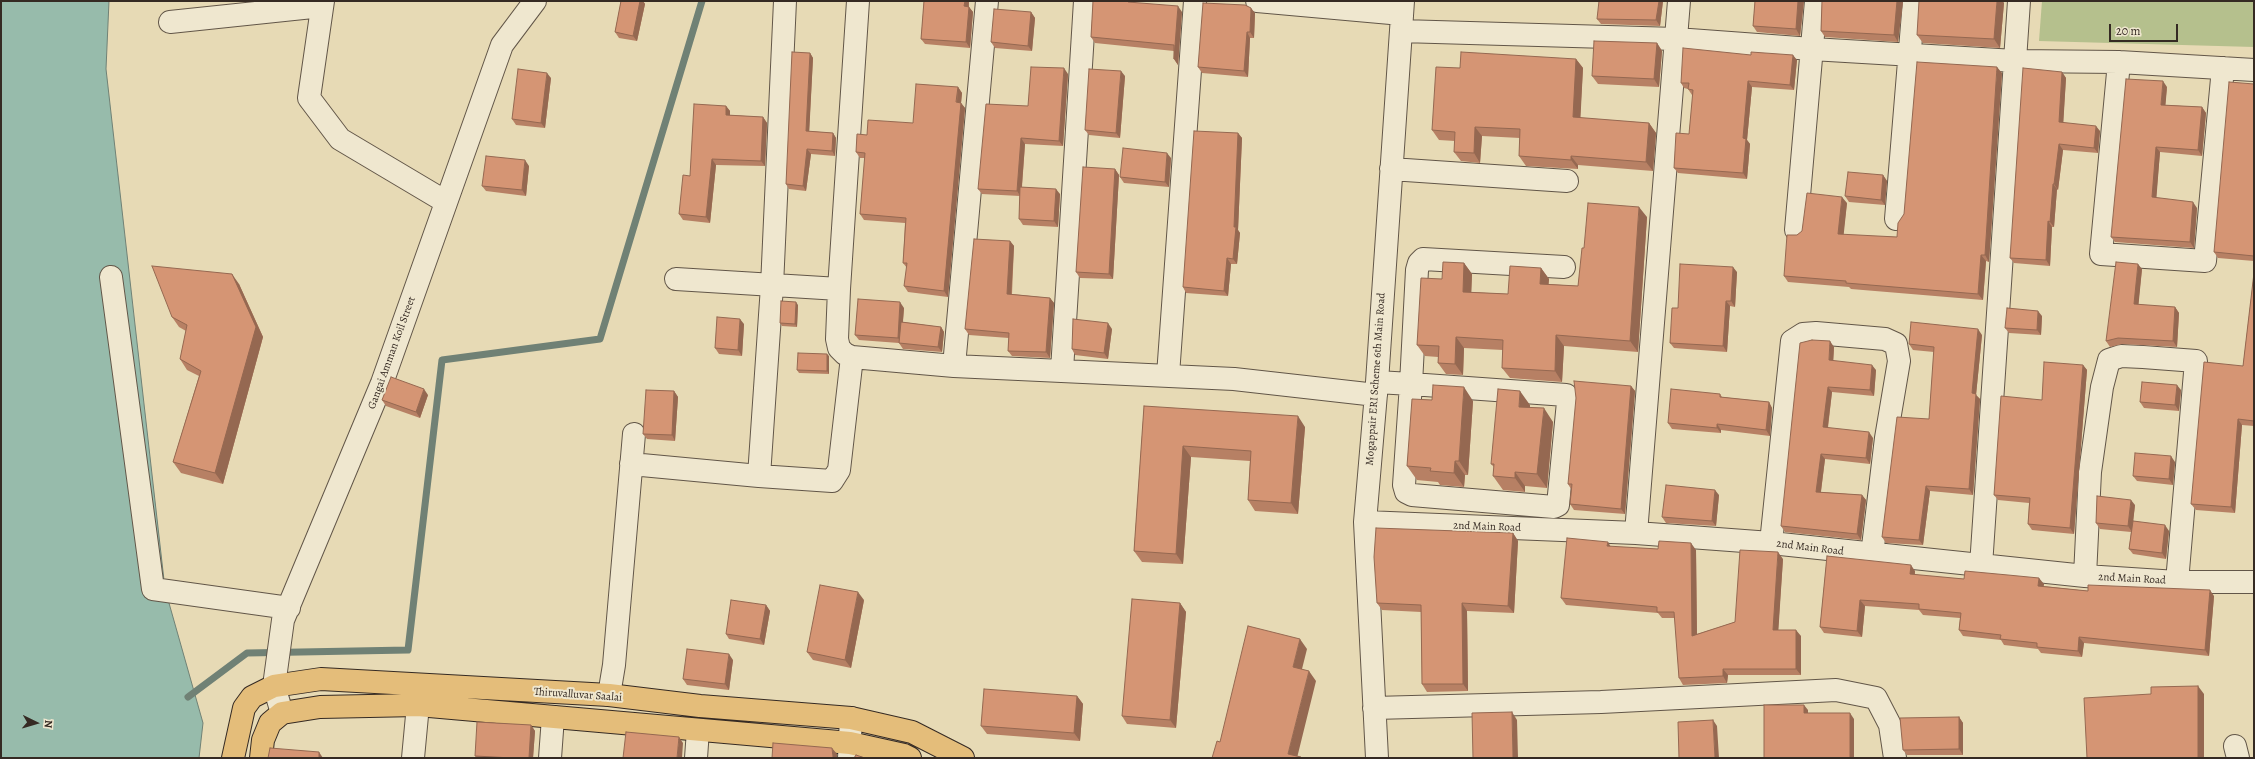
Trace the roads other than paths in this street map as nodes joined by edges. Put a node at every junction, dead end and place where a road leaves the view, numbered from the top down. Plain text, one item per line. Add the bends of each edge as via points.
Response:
1 (535, 1) edge
2 (785, 1) edge
3 (858, 1) edge
4 (987, 1) edge
5 (1085, 1) edge
6 (1194, 1) edge
7 (1257, 1) edge
8 (1260, 1) edge
9 (1679, 1) edge
10 (1816, 1) edge
11 (1914, 1) edge
12 (2019, 1) edge
13 (323, 3) edge
14 (1402, 15) edge
15 (170, 22) dead end
16 (1676, 39) junction
17 (1812, 49) junction
18 (1909, 55) junction
19 (2015, 61) junction
20 (2119, 62) junction
21 (2223, 68) junction
22 (2254, 70) edge
23 (1391, 169) junction
24 (1567, 181) dead end
25 (446, 202) junction
26 (1896, 219) dead end
27 (1796, 230) dead end
28 (1564, 267) dead end
29 (111, 277) dead end
30 (676, 279) dead end
31 (772, 286) junction
32 (839, 289) junction
33 (852, 357) junction
34 (954, 366) junction
35 (1062, 370) junction
36 (1168, 375) junction
37 (1411, 384) junction
38 (1376, 389) junction
39 (634, 434) dead end
40 (631, 464) junction
41 (759, 476) junction
42 (1365, 522) junction
43 (1636, 533) junction
44 (1771, 543) junction
45 (1872, 555) junction
46 (1981, 566) junction
47 (2085, 576) junction
48 (2177, 582) junction
49 (2254, 582) edge
50 (286, 614) junction
51 (274, 686) junction
52 (609, 695) junction
53 (418, 705) junction
54 (1374, 708) junction
55 (282, 713) junction
56 (553, 717) junction
57 (851, 718) junction
58 (698, 730) junction
59 (850, 750) edge
60 (233, 758) edge
61 (261, 758) edge
62 (413, 758) edge
63 (550, 758) edge
64 (696, 758) edge
65 (910, 758) edge
66 (963, 758) edge
67 (1377, 758) edge
68 (1896, 758) edge

1 - 25 street, Gangai Amman Koil Street via 502,45
2 - 31 street
3 - 32 street
4 - 34 street
5 - 35 street
6 - 36 street
7 - 8 street
8 - 14 street
9 - 16 street
10 - 17 street
11 - 18 street
12 - 19 street
13 - 15 street
13 - 25 street via 309,98 340,139
14 - 16 street
14 - 23 street, Mogappair ERI Scheme 6th Main Road
16 - 17 street
16 - 43 street
17 - 18 street
17 - 27 street
18 - 19 street
18 - 26 street
19 - 20 street
19 - 46 street
20 - 21 street
20 - 21 street via 2101,254 2205,261
21 - 22 street
23 - 24 street
23 - 38 street, Mogappair ERI Scheme 6th Main Road
25 - 50 street, Gangai Amman Koil Street via 382,383
28 - 37 street via 1423,259 1417,270
29 - 50 street via 153,589
30 - 31 street
31 - 32 street
31 - 41 street
32 - 33 street via 837,340 839,348
33 - 34 street
33 - 41 street via 839,470 836,476 832,481 827,481
34 - 35 street
35 - 36 street
36 - 38 street
37 - 37 street via 1566,395 1568,402 1558,505 1554,507 1412,495 1406,492 1404,485
37 - 38 street
38 - 42 street, Mogappair ERI Scheme 6th Main Road
39 - 40 street
40 - 41 street
40 - 52 street via 614,665
42 - 43 street, 2nd Main Road
42 - 54 street, Mogappair ERI Scheme 6th Main Road
43 - 44 street, 2nd Main Road
44 - 45 street, 2nd Main Road
44 - 45 street via 1792,341 1803,334 1816,333 1884,339 1896,344 1899,361 1886,438
45 - 46 street, 2nd Main Road
46 - 47 street, 2nd Main Road
47 - 48 street, 2nd Main Road
47 - 48 street via 2090,472 2102,387 2109,360 2121,356 2142,357 2196,361
48 - 49 street, 2nd Main Road
50 - 51 street, Gangai Amman Koil Street
51 - 52 main road, Thiruvalluvar Saalai via 321,679
51 - 55 street, Gangai Amman Koil Street
51 - 60 main road, Thiruvalluvar Saalai via 252,697 244,708
52 - 57 main road, Thiruvalluvar Saalai via 700,706
53 - 55 main road via 320,707
53 - 56 main road
53 - 62 street
54 - 67 street, Mogappair ERI Scheme 6th Main Road
54 - 68 street via 1601,702 1836,690 1876,698 1890,725
55 - 61 main road via 270,723 263,740
56 - 58 main road
56 - 63 street
57 - 59 street
57 - 66 main road, Thiruvalluvar Saalai via 912,732
58 - 59 main road
58 - 64 street
59 - 65 main road via 904,755

